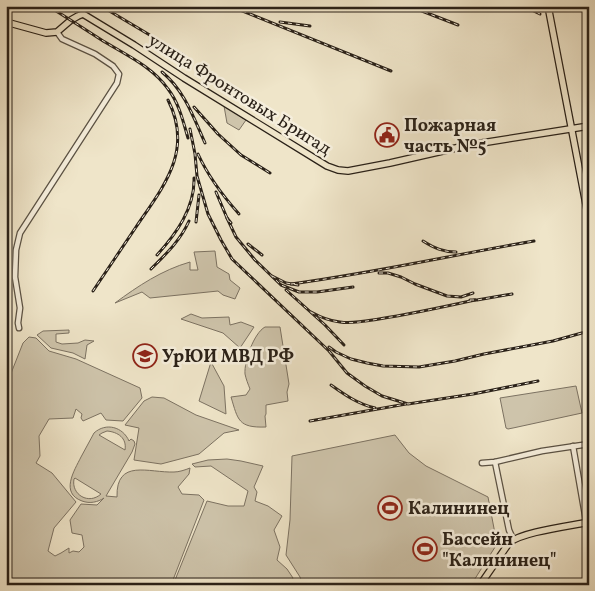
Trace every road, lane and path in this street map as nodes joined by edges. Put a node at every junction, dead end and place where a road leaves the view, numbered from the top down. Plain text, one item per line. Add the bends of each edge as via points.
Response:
1 (548, 6) edge
2 (6, 22) edge
3 (57, 32) junction
4 (589, 126) edge
5 (572, 129) junction
6 (589, 220) edge
7 (19, 328) dead end
8 (589, 444) edge
9 (573, 446) junction
10 (495, 462) junction
11 (482, 463) dead end
12 (587, 522) edge
13 (589, 538) edge
14 (513, 539) junction
15 (480, 585) edge

1 - 5 main road
2 - 3 main road via 46,33
3 - 5 main road, улица Фронтовых Бригад via 83,14 338,170
3 - 7 street via 62,39 96,54 113,66 119,78 20,233 15,277 20,308
4 - 5 main road
5 - 6 main road
8 - 9 street
9 - 10 street
9 - 12 street
10 - 11 street
10 - 14 street
12 - 13 street
12 - 14 main road
14 - 15 main road

